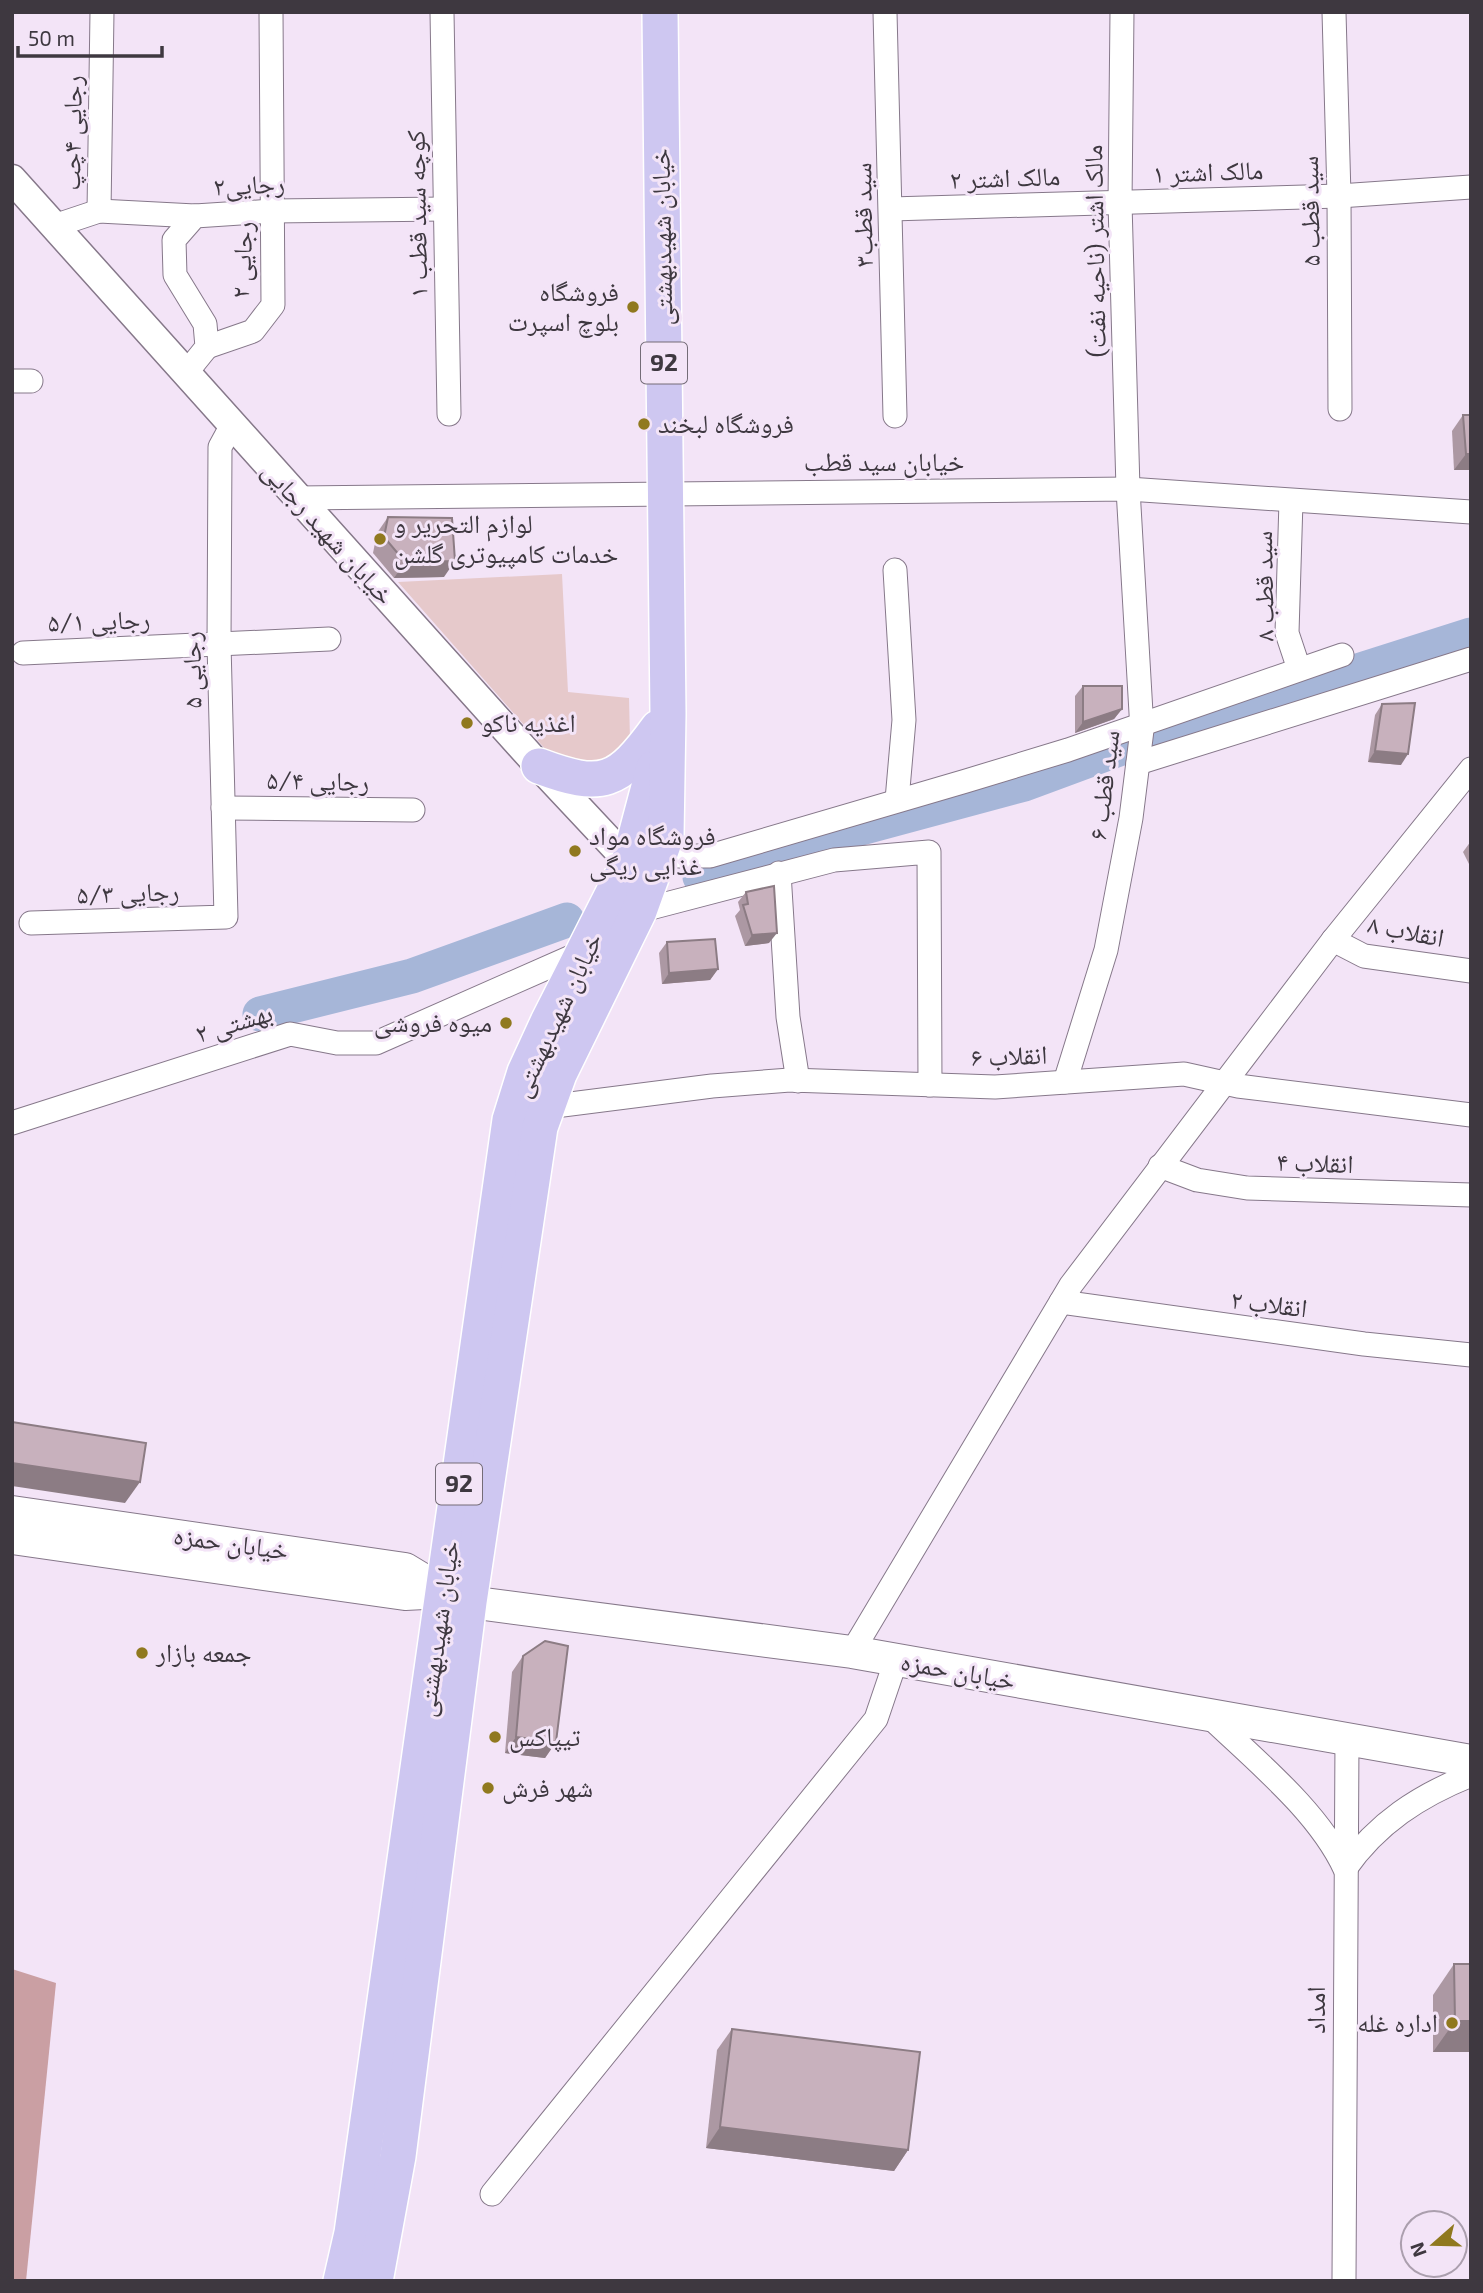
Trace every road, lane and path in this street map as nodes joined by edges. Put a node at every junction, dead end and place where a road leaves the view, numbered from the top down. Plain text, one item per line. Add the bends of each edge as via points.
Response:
1 (102, 12) edge
2 (271, 12) edge
3 (442, 12) edge
4 (660, 12) edge
5 (885, 12) edge
6 (1122, 12) edge
7 (1334, 12) edge
8 (13, 182) edge
9 (1471, 187) edge
10 (1339, 196) junction
11 (1120, 203) junction
12 (445, 209) junction
13 (891, 209) junction
14 (99, 211) junction
15 (272, 211) junction
16 (195, 216) junction
17 (54, 226) junction
18 (207, 347) junction
19 (186, 373) junction
20 (1340, 409) dead end
21 (449, 414) dead end
22 (895, 416) dead end
23 (232, 425) junction
24 (1128, 489) junction
25 (665, 492) junction
26 (297, 498) junction
27 (1291, 501) junction
28 (1471, 512) edge
29 (895, 570) dead end
30 (329, 639) dead end
31 (219, 644) junction
32 (23, 653) dead end
33 (1342, 654) dead end
34 (1471, 659) edge
35 (1299, 669) junction
36 (668, 714) junction
37 (1141, 724) junction
38 (1138, 763) junction
39 (538, 766) junction
40 (1471, 769) edge
41 (897, 800) junction
42 (223, 808) junction
43 (413, 810) dead end
44 (648, 864) junction
45 (779, 873) junction
46 (639, 911) junction
47 (226, 918) joint
48 (31, 923) dead end
49 (1333, 940) junction
50 (587, 950) junction
51 (1471, 971) edge
52 (798, 1081) junction
53 (1065, 1082) junction
54 (1222, 1083) junction
55 (930, 1085) junction
56 (547, 1107) junction
57 (1471, 1115) edge
58 (12, 1122) edge
59 (1160, 1166) junction
60 (1471, 1195) edge
61 (1061, 1302) junction
62 (1471, 1356) edge
63 (12, 1512) edge
64 (12, 1538) edge
65 (456, 1597) junction
66 (852, 1652) junction
67 (896, 1660) junction
68 (1210, 1717) junction
69 (1347, 1740) junction
70 (1471, 1761) edge
71 (1471, 1775) edge
72 (1345, 1869) junction
73 (492, 2194) dead end
74 (381, 2272) edge
75 (341, 2281) edge
76 (1344, 2281) edge

1 - 14 street, رجایی ۴چپ
2 - 15 street, رجایی ۲
3 - 12 street, کوچه سید قطب ۱
4 - 25 main road, خیابان شهیدبهشتی / 92
5 - 13 street, سید قطب۳
6 - 11 street, مالک اشتر (ناحیه نفت)
7 - 10 street, سید قطب ۵
8 - 17 street, خیابان شهید رجایی
9 - 10 street, مالک اشتر ۱
10 - 11 street, مالک اشتر ۱
10 - 20 street, سید قطب ۵
11 - 13 street, مالک اشتر ۲
11 - 24 street, مالک اشتر (ناحیه نفت)
12 - 15 street, رجایی۲
12 - 21 street, کوچه سید قطب ۱
13 - 22 street, سید قطب۳
14 - 16 street
14 - 17 street
15 - 16 street, رجایی۲
15 - 18 street, رجایی ۲ via 273,305 253,331
16 - 18 street, رجایی۲ via 174,240 175,275 205,324
17 - 19 street, خیابان شهید رجایی
18 - 19 street
19 - 23 street, خیابان شهید رجایی
23 - 26 street, خیابان شهید رجایی
23 - 31 street, رجایی ۵ via 220,447
24 - 25 street, خیابان سید قطب
24 - 27 street, خیابان سید قطب
24 - 37 street, سید قطب ۶
25 - 26 street, خیابان سید قطب
25 - 36 main road, خیابان شهیدبهشتی / 92
26 - 39 street, خیابان شهید رجایی
27 - 28 street, خیابان سید قطب
27 - 35 street, سید قطب ۸ via 1287,633
29 - 41 street via 904,720
30 - 31 street, رجایی ۵/۱
31 - 32 street, رجایی ۵/۱
31 - 42 street, رجایی ۵
33 - 35 street
34 - 38 street
35 - 37 street
36 - 39 main road via 634,762 618,774 573,779
36 - 44 main road, خیابان شهیدبهشتی / 92 via 666,836
37 - 38 street, سید قطب ۶
37 - 41 street
38 - 53 street, سید قطب ۶ via 1105,950
39 - 44 street, خیابان شهید رجایی
40 - 49 street
41 - 44 street via 710,856
42 - 43 street, رجایی ۵/۴
42 - 47 street, رجایی ۵
44 - 46 main road, خیابان شهیدبهشتی / 92
44 - 50 main road, خیابان شهیدبهشتی / 92
45 - 46 street
45 - 52 street via 788,1017
45 - 55 street via 834,860 929,852
46 - 56 main road, خیابان شهیدبهشتی / 92
47 - 48 street, رجایی ۵/۳
49 - 51 street, انقلاب ۸ via 1364,956
49 - 54 street
50 - 58 street, بهشتی ۲ via 376,1043 337,1043 290,1034
50 - 65 main road, خیابان شهیدبهشتی / 92 via 525,1072 510,1120
52 - 55 street, انقلاب ۶
52 - 56 street, انقلاب ۶ via 712,1086
53 - 54 street, انقلاب ۶ via 1184,1074
53 - 55 street, انقلاب ۶
54 - 57 street, انقلاب ۶
54 - 59 street
56 - 65 main road, خیابان شهیدبهشتی / 92
59 - 60 street, انقلاب ۴ via 1197,1180 1247,1188
59 - 61 street
61 - 62 street, انقلاب ۲
61 - 66 street
63 - 65 main road, خیابان حمزه via 405,1569
64 - 65 main road, خیابان حمزه via 405,1594
65 - 66 main road, خیابان حمزه
65 - 74 main road, خیابان شهیدبهشتی / 92 via 398,2156
65 - 75 main road, خیابان شهیدبهشتی / 92
66 - 67 main road, خیابان حمزه
67 - 68 main road, خیابان حمزه
67 - 73 street via 876,1719
68 - 69 main road, خیابان حمزه
68 - 72 street via 1314,1821 1333,1843
69 - 70 main road, خیابان حمزه
69 - 72 street, امداد
71 - 72 street via 1388,1819
72 - 76 street, امداد

